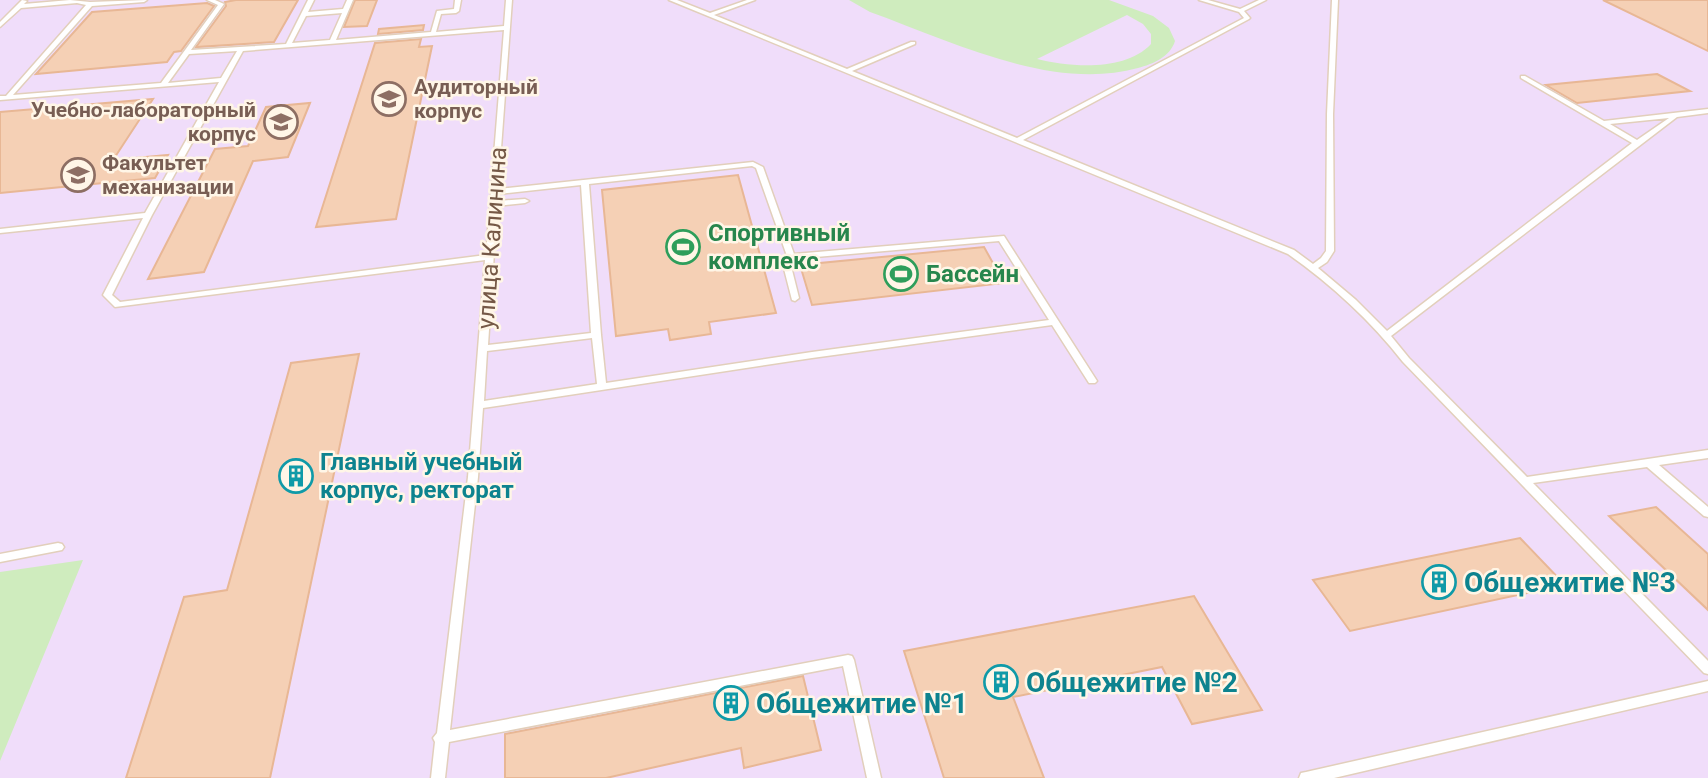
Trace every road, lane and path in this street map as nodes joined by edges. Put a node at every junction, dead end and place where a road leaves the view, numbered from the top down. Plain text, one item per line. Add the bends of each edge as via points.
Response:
1 (25, 0) edge
2 (144, 0) edge
3 (210, 0) edge
4 (311, 0) edge
5 (350, 0) edge
6 (458, 0) edge
7 (509, 0) edge
8 (672, 0) edge
9 (752, 0) edge
10 (1202, 0) edge
11 (1263, 0) edge
12 (1335, 0) edge
13 (90, 4) junction
14 (19, 6) junction
15 (345, 11) junction
16 (1241, 11) junction
17 (304, 14) junction
18 (709, 15) junction
19 (0, 26) edge
20 (506, 28) junction
21 (433, 34) junction
22 (332, 42) junction
23 (913, 43) dead end
24 (288, 45) junction
25 (241, 48) junction
26 (187, 52) junction
27 (847, 71) junction
28 (1523, 77) dead end
29 (224, 80) junction
30 (162, 86) junction
31 (4, 98) edge
32 (1708, 111) edge
33 (1676, 115) junction
34 (1604, 123) junction
35 (1017, 141) junction
36 (1637, 143) junction
37 (585, 182) junction
38 (495, 192) junction
39 (525, 201) dead end
40 (494, 204) junction
41 (148, 215) junction
42 (0, 231) edge
43 (489, 257) junction
44 (791, 257) junction
45 (1313, 267) junction
46 (795, 298) dead end
47 (1055, 322) junction
48 (596, 335) junction
49 (1387, 335) junction
50 (485, 348) junction
51 (1092, 382) dead end
52 (602, 386) junction
53 (479, 405) junction
54 (1708, 454) edge
55 (1651, 464) junction
56 (1524, 481) junction
57 (1708, 513) edge
58 (58, 547) dead end
59 (0, 558) edge
60 (1708, 669) edge
61 (1708, 686) edge
62 (440, 738) junction
63 (438, 778) edge
64 (874, 778) edge
65 (1306, 778) edge

1 - 14 lane
2 - 13 lane
3 - 26 lane via 221,5
4 - 17 lane
5 - 15 lane
6 - 21 lane via 456,10 439,12
7 - 20 lane, улица Калинина
8 - 18 lane
9 - 18 lane
10 - 16 lane
11 - 16 lane
12 - 45 lane via 1329,251
13 - 14 lane
13 - 31 lane
14 - 19 lane
15 - 17 lane
15 - 22 lane
16 - 35 lane via 1247,18
17 - 24 lane
18 - 27 lane
20 - 21 lane
20 - 38 lane, улица Калинина
21 - 22 lane
22 - 24 lane
23 - 27 lane
24 - 25 lane
25 - 26 lane
25 - 29 lane
26 - 30 lane
27 - 35 lane
28 - 34 lane
29 - 30 lane
29 - 41 lane
30 - 31 lane
32 - 33 lane
33 - 34 lane
33 - 36 lane
34 - 36 lane
35 - 45 lane via 1292,252
36 - 49 lane
37 - 38 lane
37 - 44 lane via 756,165
37 - 48 lane
38 - 40 lane, улица Калинина
39 - 40 lane
40 - 43 lane, улица Калинина
41 - 42 lane
41 - 43 lane via 107,295 118,305
43 - 50 lane, улица Калинина
44 - 46 lane via 785,267
44 - 47 lane via 1001,237
45 - 49 lane
47 - 51 lane
47 - 52 lane
48 - 50 lane
48 - 52 lane
49 - 56 lane
50 - 53 lane, улица Калинина
52 - 53 lane
53 - 62 lane, улица Калинина
54 - 55 lane
55 - 56 lane
55 - 57 lane
56 - 60 lane
58 - 59 lane
61 - 65 lane
62 - 63 lane, улица Калинина
62 - 64 lane via 848,660

